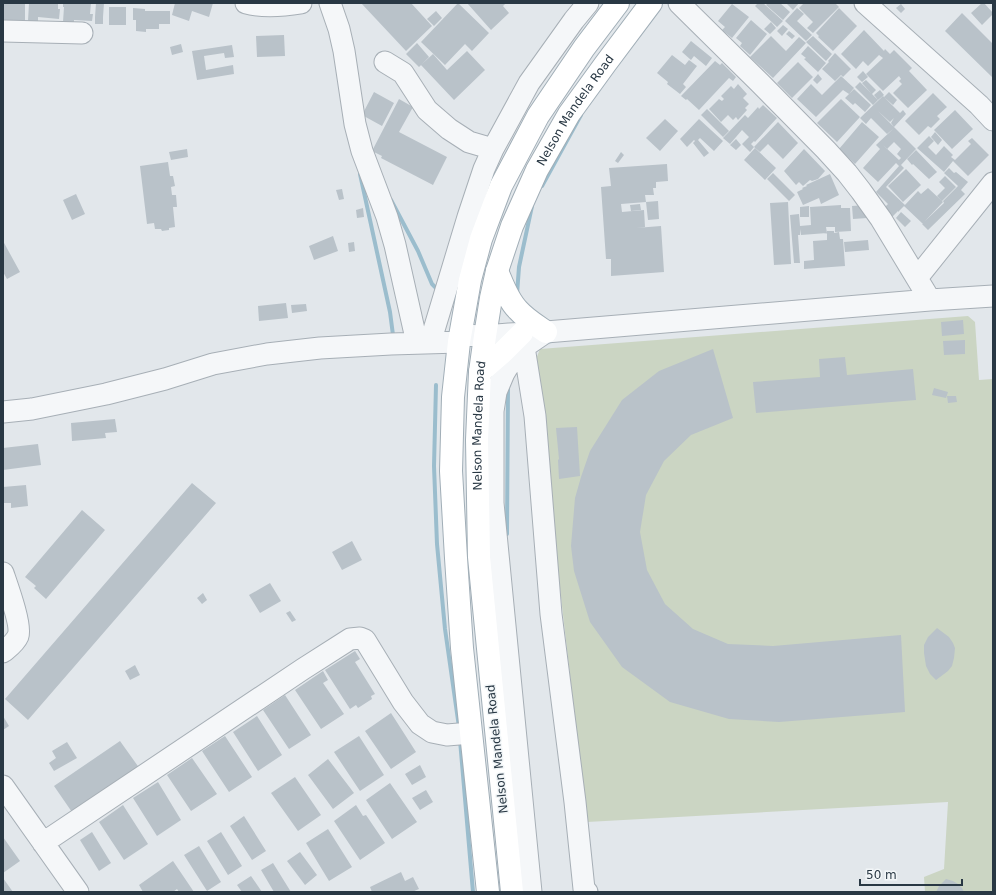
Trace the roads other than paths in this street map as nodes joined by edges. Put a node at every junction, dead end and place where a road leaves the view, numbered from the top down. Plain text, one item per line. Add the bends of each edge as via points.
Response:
1 (246, 3) edge
2 (301, 3) edge
3 (330, 3) edge
4 (588, 3) edge
5 (618, 3) edge
6 (651, 3) edge
7 (679, 3) edge
8 (865, 3) edge
9 (3, 31) edge
10 (82, 33) dead end
11 (385, 62) dead end
12 (993, 120) edge
13 (493, 149) junction
14 (993, 182) edge
15 (497, 271) junction
16 (917, 278) junction
17 (993, 296) edge
18 (930, 300) junction
19 (546, 332) junction
20 (485, 336) junction
21 (460, 338) junction
22 (523, 340) junction
23 (423, 343) junction
24 (480, 372) junction
25 (3, 412) edge
26 (3, 573) edge
27 (3, 652) edge
28 (471, 733) junction
29 (3, 786) edge
30 (43, 843) junction
31 (78, 892) edge
32 (488, 892) edge
33 (512, 892) edge
34 (531, 892) edge
35 (587, 892) edge

1 - 2 street via 276,6
3 - 23 street via 344,50 355,124 362,151 395,245
4 - 13 street via 529,83
5 - 21 main road, Nelson Mandela Road via 538,116 501,186 481,239 470,280
6 - 15 main road, Nelson Mandela Road via 569,114 537,170 512,226
7 - 16 street via 848,173 881,219
8 - 12 street
9 - 10 street
11 - 13 street via 403,73 427,110 449,129 469,142
13 - 23 street
14 - 16 street
15 - 19 main road via 507,295 518,310
15 - 20 main road, Nelson Mandela Road
16 - 18 street
17 - 18 street
18 - 19 street
19 - 22 street
20 - 21 street
20 - 22 street via 509,334
20 - 24 main road, Nelson Mandela Road
21 - 23 street
21 - 28 main road, Nelson Mandela Road via 453,397 451,471
22 - 24 main road via 503,352
22 - 34 street via 496,392 493,411 493,503
22 - 35 street via 535,416 552,622 584,888
23 - 25 street via 320,348 267,354 213,364 106,394 32,409
24 - 33 main road, Nelson Mandela Road via 477,440 478,557
26 - 27 street via 19,625 19,635
28 - 30 street via 447,735 432,732 420,724 403,702 365,640 350,639
28 - 32 main road, Nelson Mandela Road
29 - 30 street
30 - 31 street

